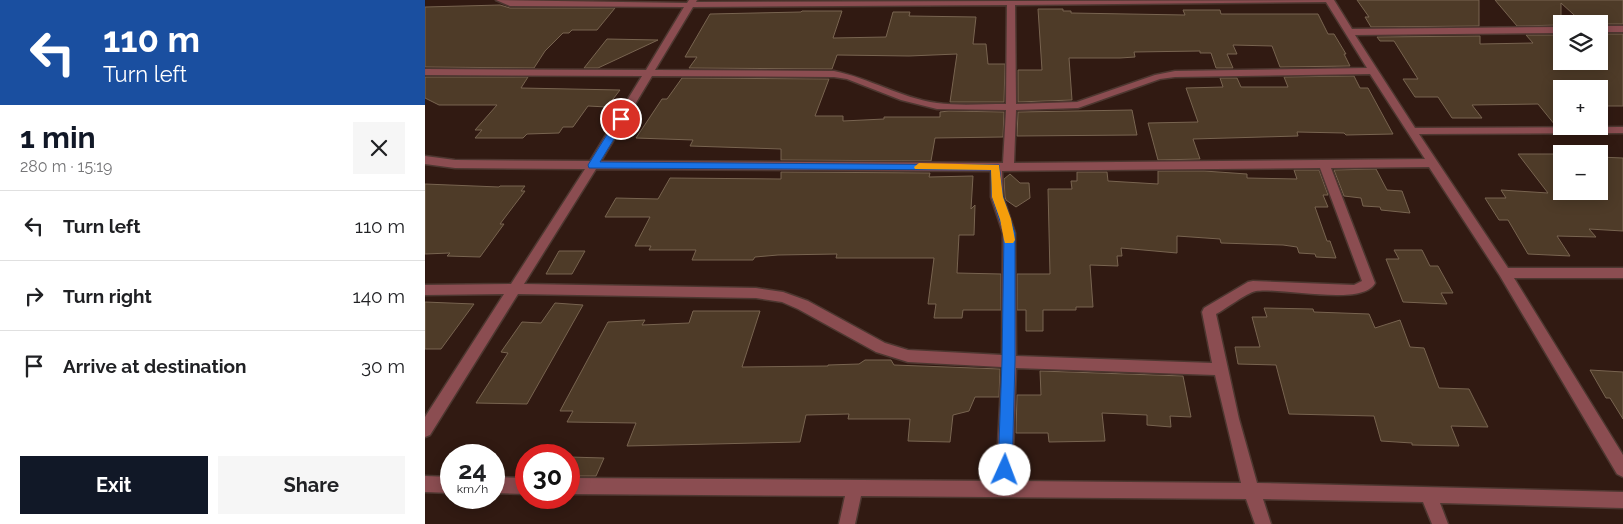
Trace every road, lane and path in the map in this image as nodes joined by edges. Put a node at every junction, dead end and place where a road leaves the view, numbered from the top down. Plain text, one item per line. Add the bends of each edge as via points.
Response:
1 (500, 0) edge
2 (1330, 0) edge
3 (1011, 2) edge
4 (691, 3) edge
5 (1608, 29) edge
6 (1623, 29) edge
7 (1553, 30) edge
8 (1351, 32) junction
9 (1373, 71) junction
10 (425, 72) edge
11 (649, 72) junction
12 (1011, 108) junction
13 (1623, 130) edge
14 (1412, 131) junction
15 (425, 160) edge
16 (1432, 163) junction
17 (1324, 164) junction
18 (593, 165) junction
19 (1002, 167) junction
20 (1504, 273) junction
21 (1623, 273) edge
22 (515, 289) junction
23 (425, 290) edge
24 (1009, 361) junction
25 (1221, 369) junction
26 (425, 430) edge
27 (1623, 470) edge
28 (425, 484) edge
29 (440, 485) edge
30 (580, 486) edge
31 (1005, 488) junction
32 (854, 490) junction
33 (1251, 491) junction
34 (1428, 494) junction
35 (1623, 500) edge
36 (847, 524) edge
37 (1263, 524) edge
38 (1440, 524) edge

1 - 4 street via 510,4
2 - 3 street
2 - 8 street
3 - 4 street
3 - 12 street
4 - 11 street
5 - 6 street
7 - 8 street
8 - 9 street
9 - 12 street via 1175,74 1158,76 1078,106
9 - 14 street
10 - 11 street
11 - 12 street via 834,74 937,106
11 - 18 street
12 - 19 street
13 - 14 street
14 - 16 street
15 - 18 street via 455,164
16 - 17 street
16 - 20 street
17 - 19 street
17 - 25 street via 1369,283 1356,290 1253,286 1233,297 1209,312
18 - 19 street
18 - 22 street
19 - 24 street via 997,197 1009,233
20 - 21 street
20 - 27 street
22 - 23 street
22 - 24 street via 757,293 783,297 803,305 881,348 908,356 935,360
22 - 26 street
24 - 25 street
24 - 31 street
25 - 33 street
28 - 29 street
30 - 32 street
31 - 32 street
31 - 33 street
32 - 36 street
33 - 34 street
33 - 37 street
34 - 35 street
34 - 38 street

